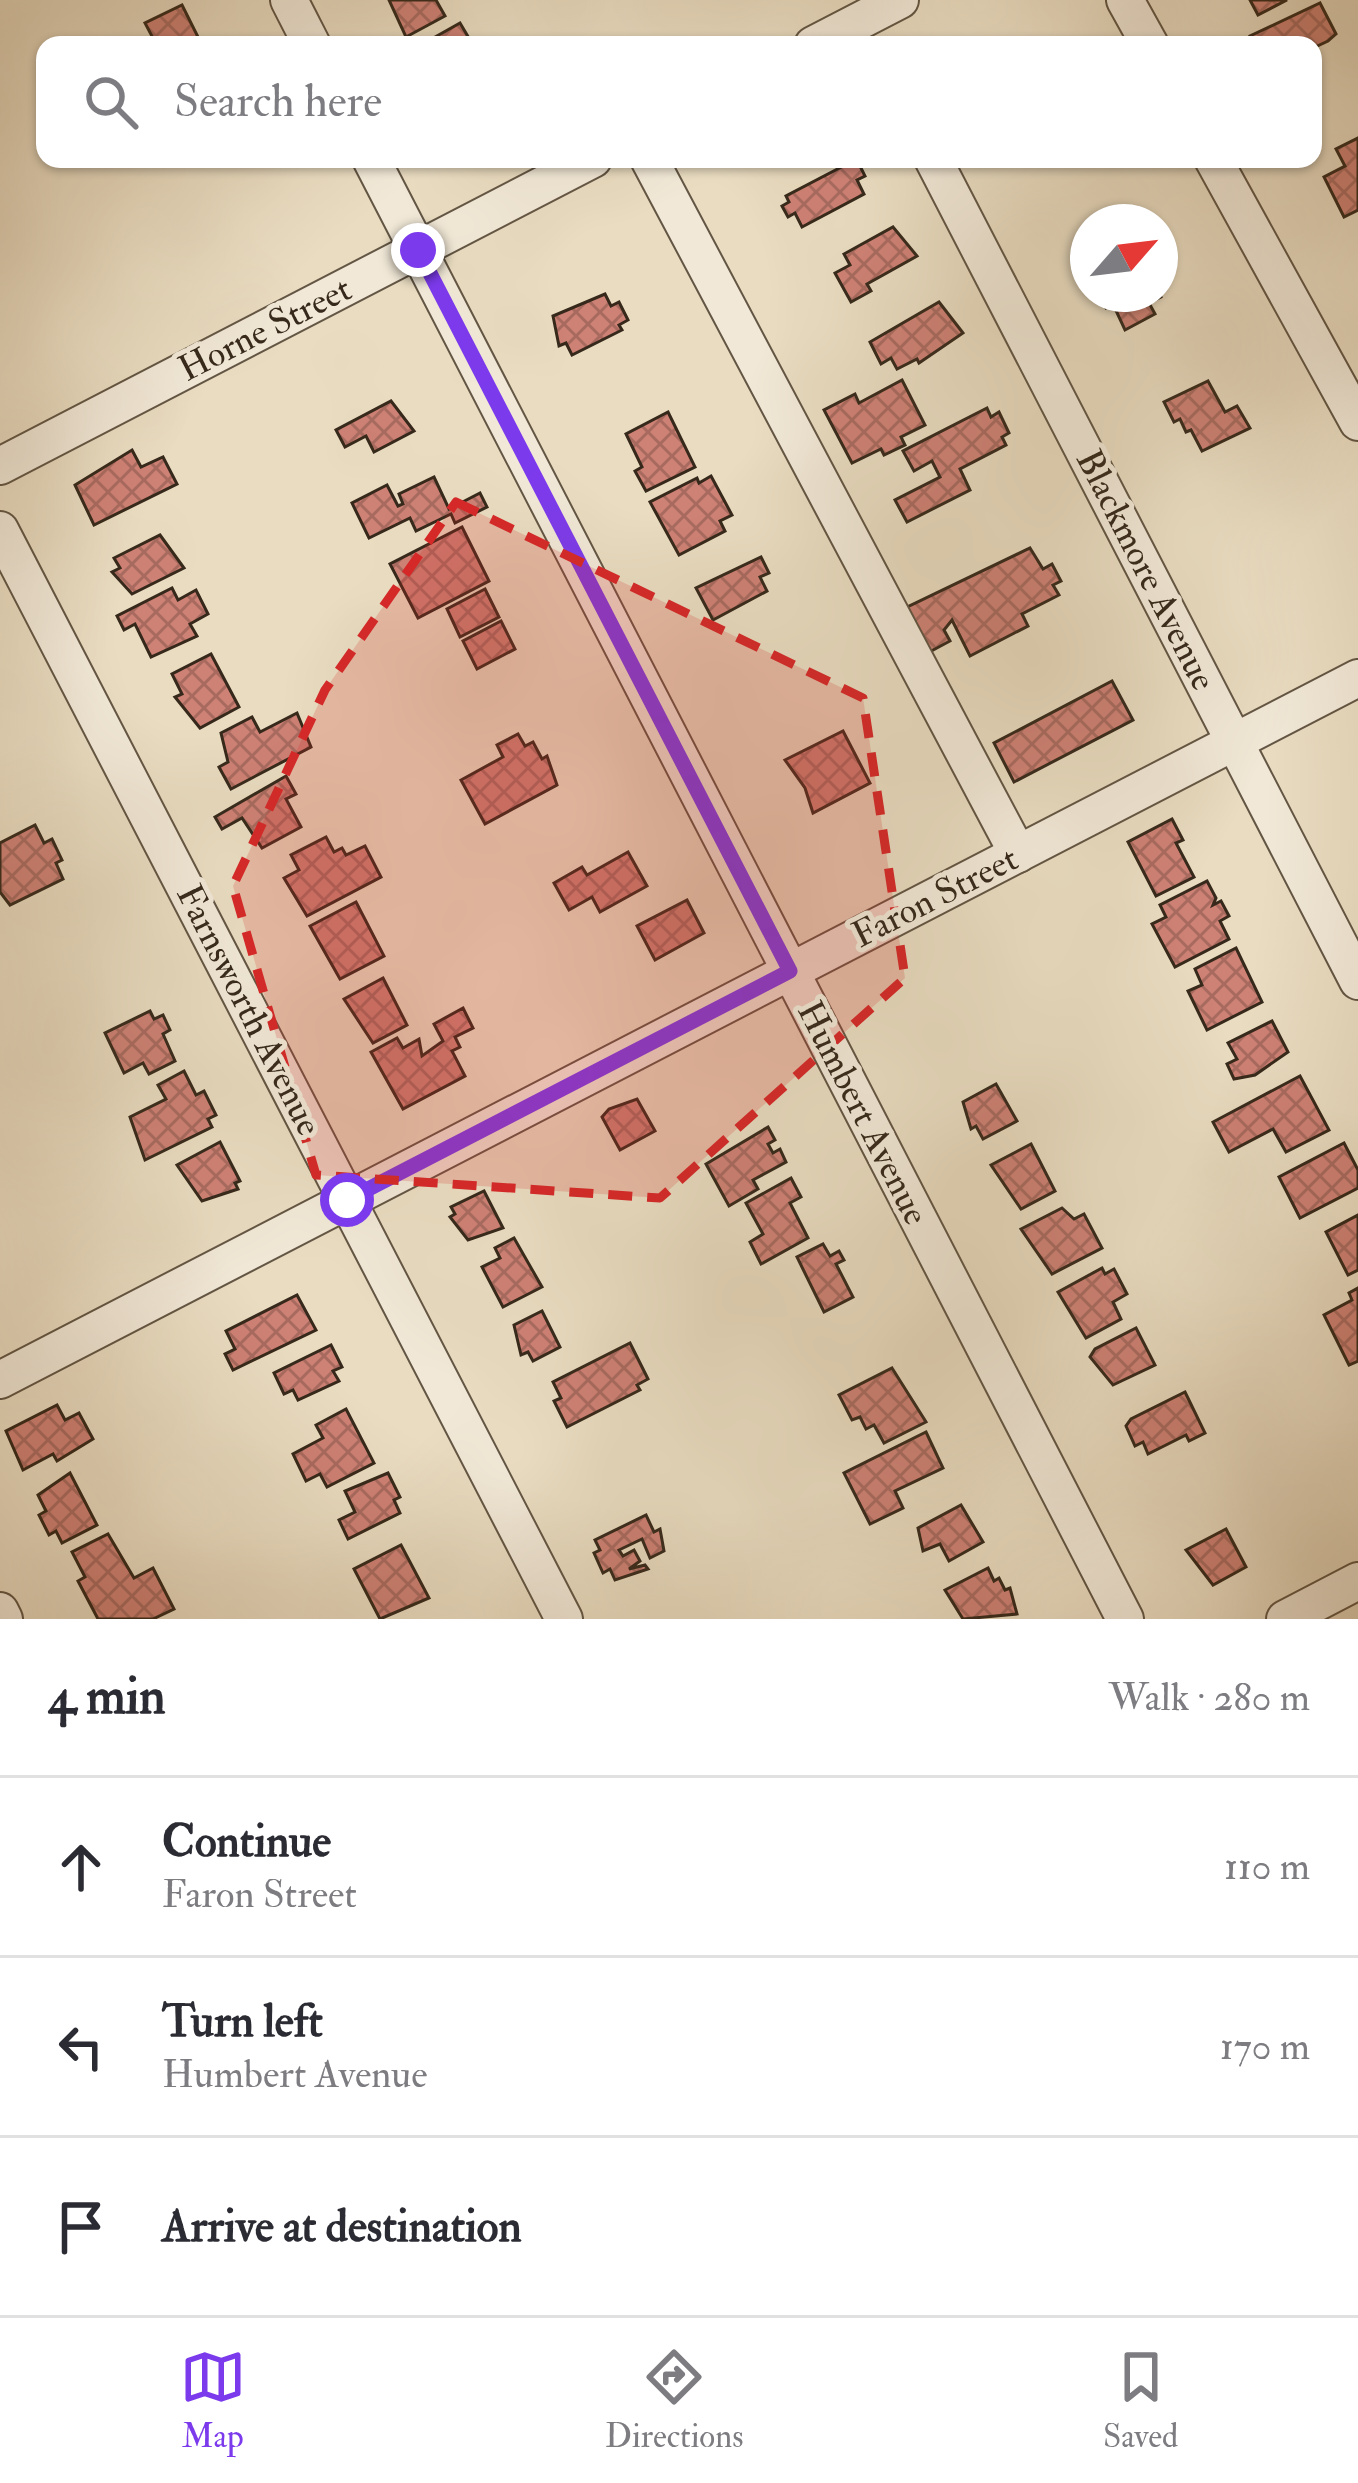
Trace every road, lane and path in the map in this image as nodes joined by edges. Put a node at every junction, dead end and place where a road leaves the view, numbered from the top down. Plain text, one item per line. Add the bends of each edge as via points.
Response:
1 (289, 0) edge
2 (900, 0) edge
3 (1125, 0) edge
4 (862, 22) edge
5 (307, 36) edge
6 (832, 36) edge
7 (1145, 36) edge
8 (376, 168) edge
9 (576, 168) edge
10 (654, 168) edge
11 (938, 168) edge
12 (1219, 168) edge
13 (418, 250) junction
14 (1358, 422) edge
15 (0, 466) edge
16 (0, 530) edge
17 (1358, 678) edge
18 (1234, 742) junction
19 (1018, 854) junction
20 (790, 971) junction
21 (1358, 981) edge
22 (347, 1200) junction
23 (0, 1380) edge
24 (1358, 1581) edge
25 (0, 1610) edge
26 (4, 1619) edge
27 (564, 1619) edge
28 (1124, 1619) edge
29 (1285, 1619) edge

1 - 5 street
2 - 4 street
3 - 7 street
4 - 6 street
8 - 13 street, Humbert Avenue
9 - 13 street, Horne Street
10 - 19 street
11 - 18 street, Blackmore Avenue
12 - 14 street
13 - 15 street, Horne Street
13 - 20 street, Humbert Avenue
16 - 22 street, Farnsworth Avenue
17 - 18 street, Faron Street
18 - 19 street, Faron Street
18 - 21 street, Blackmore Avenue
19 - 20 street, Faron Street
20 - 22 street, Faron Street
20 - 28 street, Humbert Avenue
22 - 23 street, Faron Street
22 - 27 street, Farnsworth Avenue
24 - 29 street
25 - 26 street

